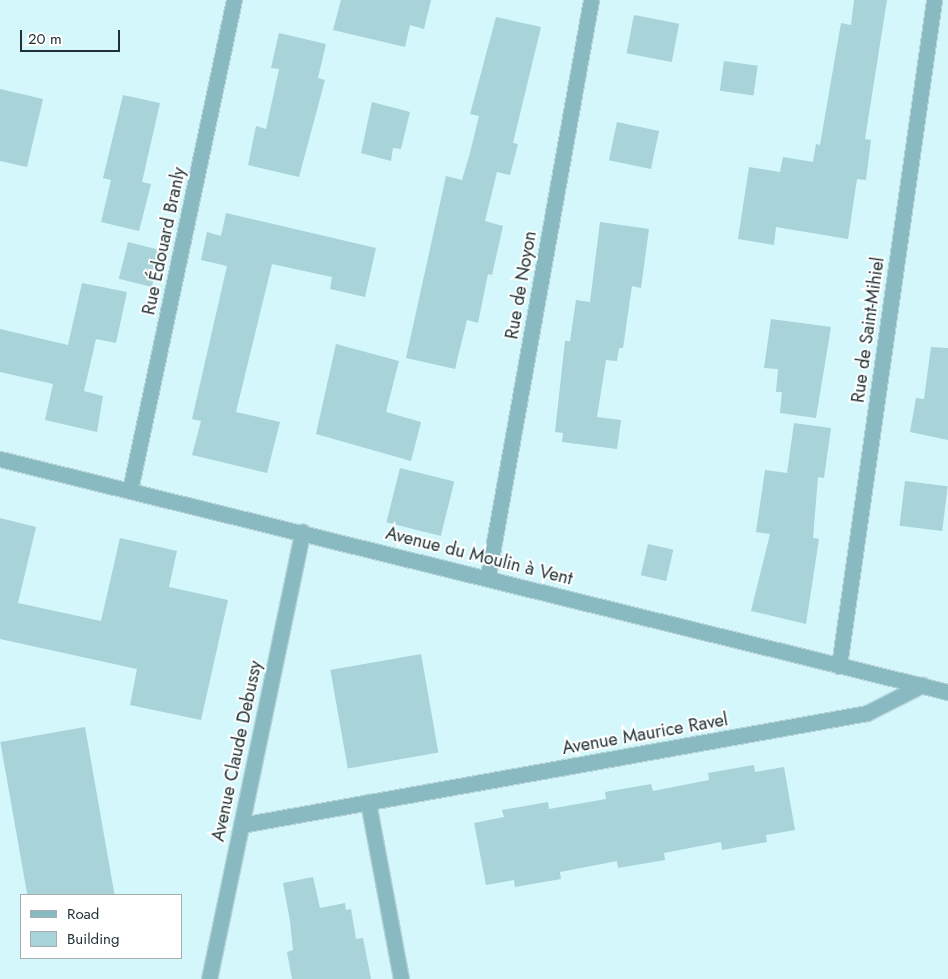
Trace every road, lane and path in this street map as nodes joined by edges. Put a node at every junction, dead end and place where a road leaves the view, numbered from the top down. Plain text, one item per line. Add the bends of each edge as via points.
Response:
1 (234, 0) edge
2 (591, 0) edge
3 (934, 0) edge
4 (0, 459) edge
5 (130, 490) junction
6 (302, 532) junction
7 (488, 576) junction
8 (839, 666) junction
9 (922, 685) junction
10 (948, 692) edge
11 (368, 802) junction
12 (241, 825) junction
13 (209, 979) edge
14 (401, 979) edge

1 - 5 street, Rue Édouard Branly
2 - 7 street, Rue de Noyon
3 - 8 street, Rue de Saint-Mihiel
4 - 5 street, Avenue du Moulin à Vent
5 - 6 street, Avenue du Moulin à Vent
6 - 7 street, Avenue du Moulin à Vent
6 - 12 street, Avenue Claude Debussy
7 - 8 street, Avenue du Moulin à Vent
8 - 9 street, Avenue du Moulin à Vent
9 - 10 street, Avenue du Moulin à Vent
9 - 11 street, Avenue Maurice Ravel via 868,713
11 - 12 street, Avenue Maurice Ravel
11 - 14 street
12 - 13 street, Avenue Claude Debussy

